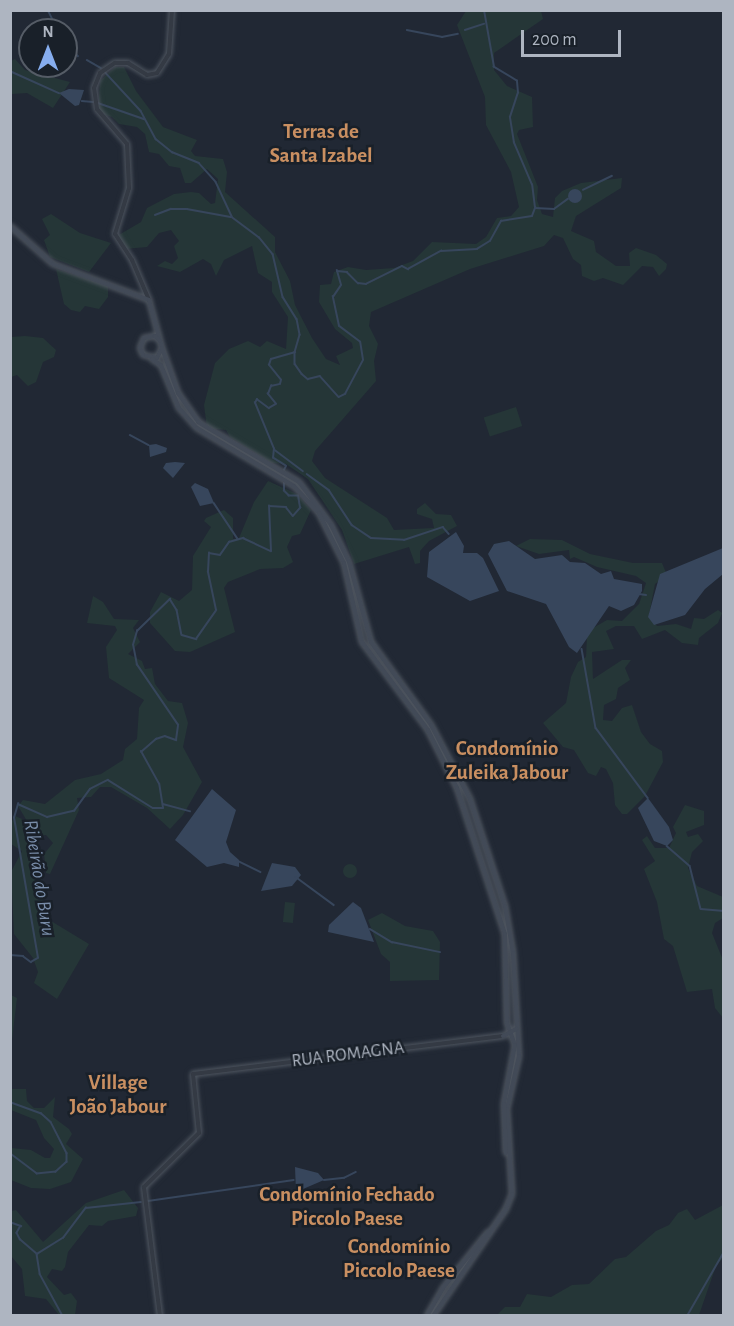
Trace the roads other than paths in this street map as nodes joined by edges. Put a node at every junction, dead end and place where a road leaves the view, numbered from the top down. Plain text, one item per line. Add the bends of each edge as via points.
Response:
1 (172, 10) edge
2 (10, 226) edge
3 (149, 300) junction
4 (157, 323) junction
5 (149, 336) junction
6 (160, 341) junction
7 (162, 348) junction
8 (152, 359) junction
9 (465, 789) junction
10 (459, 800) junction
11 (466, 818) junction
12 (481, 828) junction
13 (472, 832) junction
14 (491, 856) junction
15 (508, 984) junction
16 (515, 993) junction
17 (507, 1021) junction
18 (516, 1022) junction
19 (516, 1028) junction
20 (503, 1036) junction
21 (510, 1036) junction
22 (513, 1041) junction
23 (451, 1279) junction
24 (442, 1298) junction
25 (160, 1316) edge
26 (427, 1316) edge
27 (433, 1316) edge

1 - 3 street via 169,54 157,73 147,75 128,63 115,63 100,73 94,88 97,109 127,144 129,188 115,234 132,260
2 - 3 main road via 53,264
3 - 4 main road
4 - 5 main road
4 - 6 main road
5 - 6 main road
5 - 8 main road via 140,348 145,357
6 - 7 main road
7 - 8 main road via 160,355
7 - 9 main road via 178,393 198,422 284,472 313,495 349,562 371,642 420,709
8 - 10 main road via 162,368 179,408 197,428 283,479 319,513 344,563 362,642 428,730 451,774
9 - 10 main road
9 - 12 main road
10 - 11 main road
11 - 12 main road via 473,813
11 - 13 main road
12 - 14 main road
13 - 14 main road via 484,858
13 - 15 main road via 501,913
14 - 16 main road via 509,920
15 - 16 main road via 510,998
15 - 17 main road
16 - 18 main road
17 - 18 main road via 511,1015
17 - 20 main road
17 - 21 main road
18 - 19 main road
19 - 21 main road
19 - 24 main road via 519,1056 507,1120 510,1202
20 - 21 main road
20 - 22 main road
20 - 25 street, RUA ROMAGNA via 193,1074 199,1134 144,1187
21 - 22 main road
22 - 23 main road via 514,1057 503,1120 509,1199
23 - 24 main road
23 - 26 main road
24 - 27 main road

